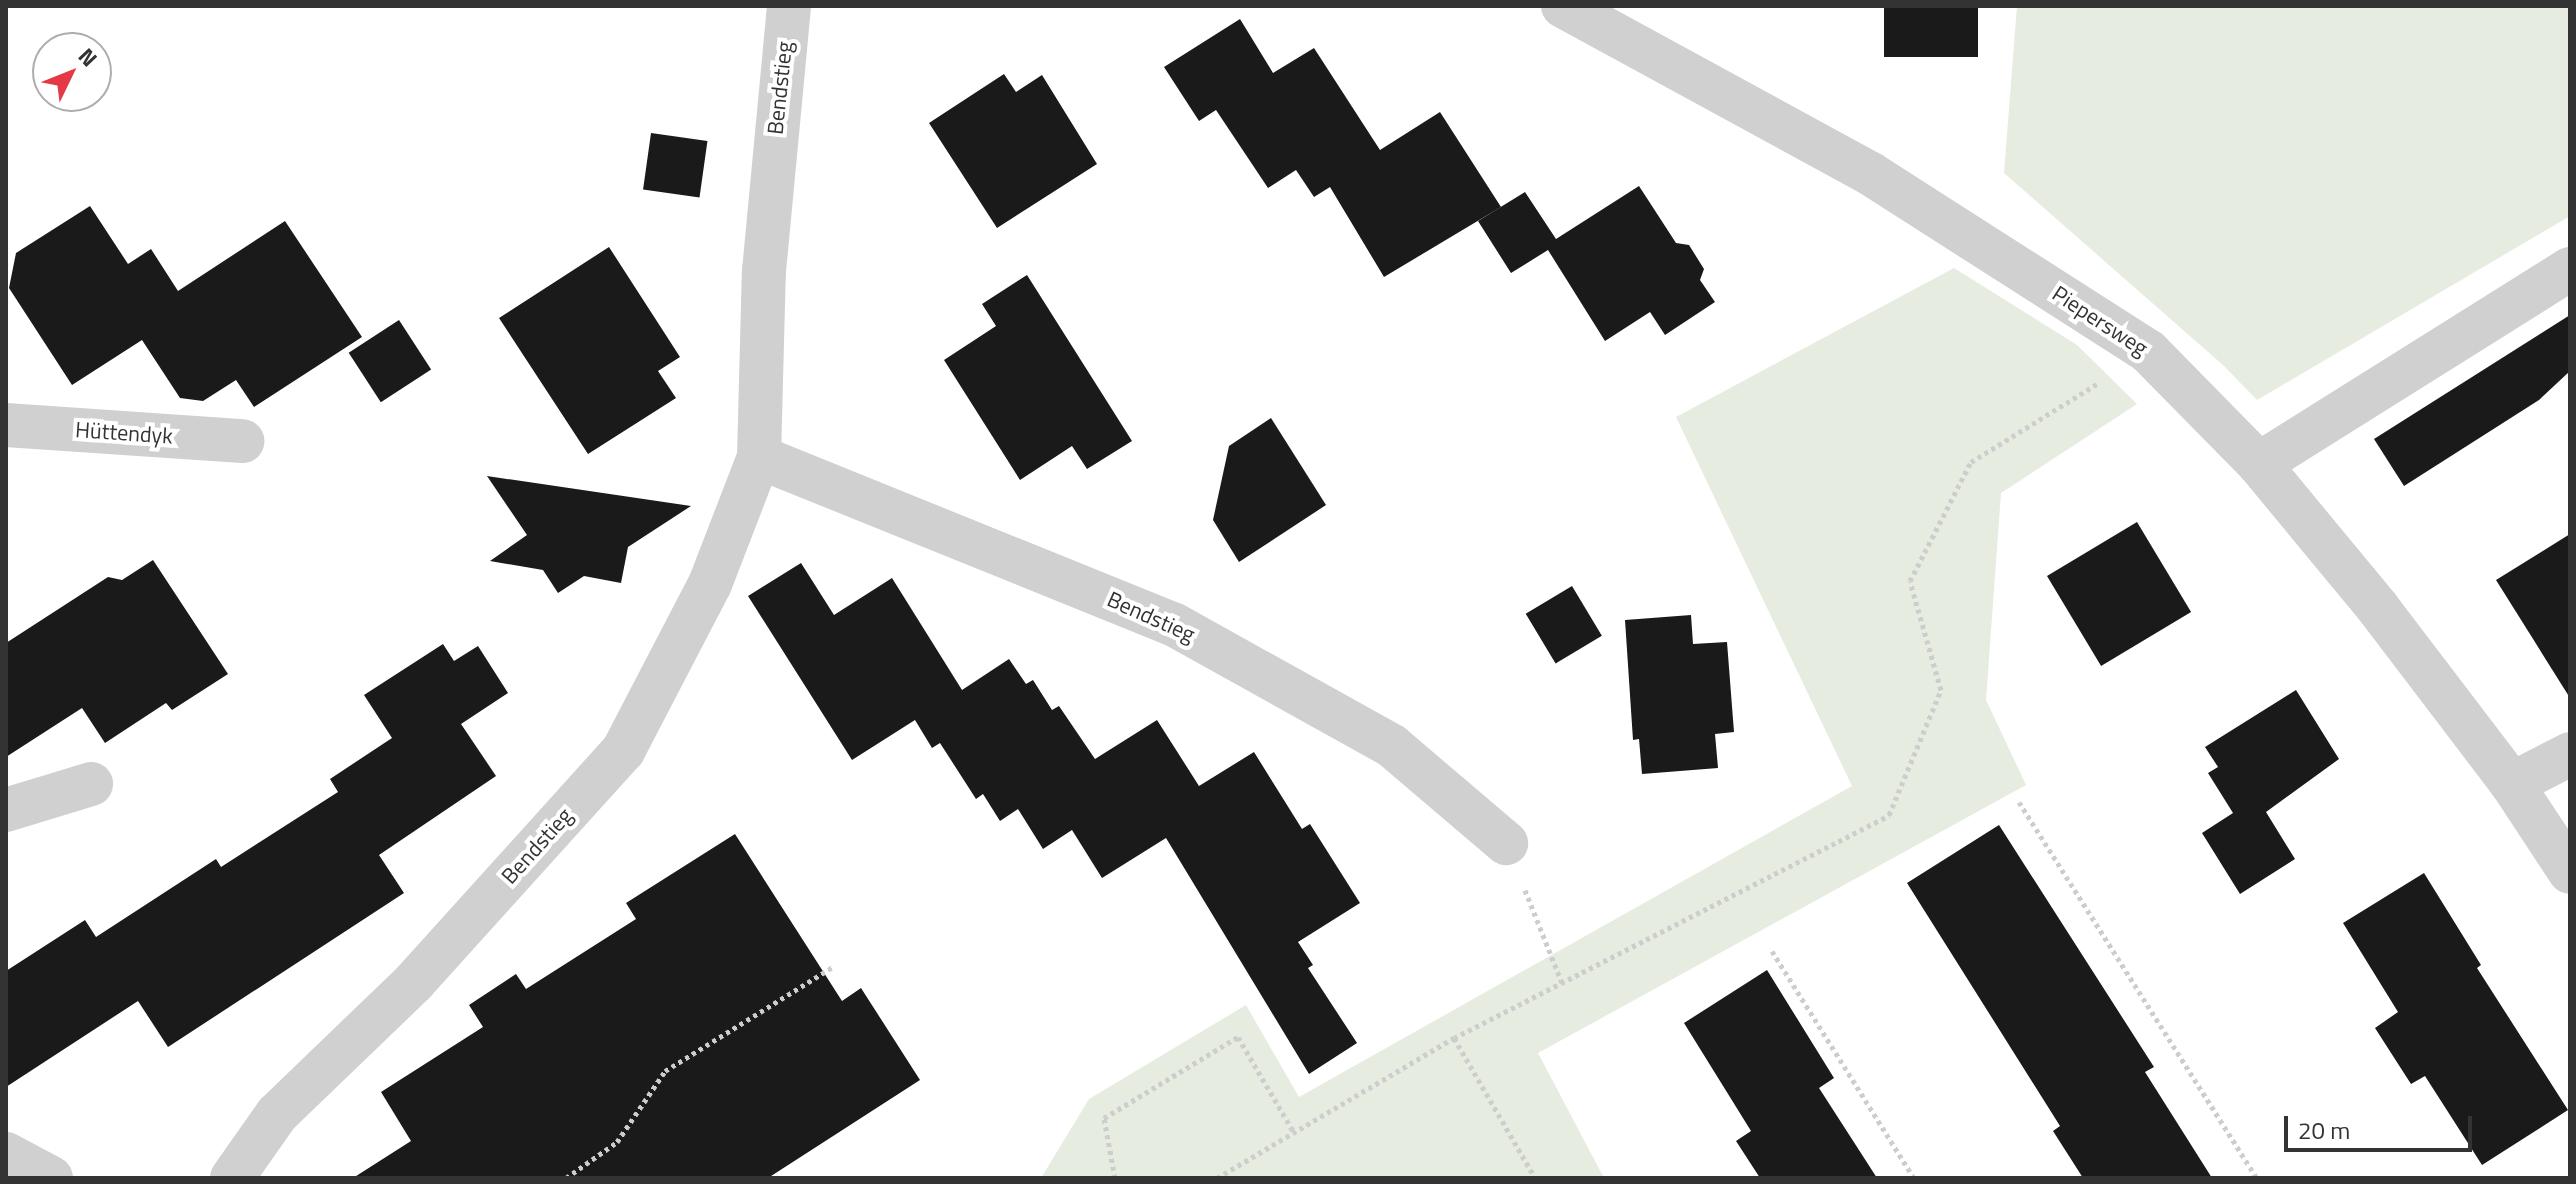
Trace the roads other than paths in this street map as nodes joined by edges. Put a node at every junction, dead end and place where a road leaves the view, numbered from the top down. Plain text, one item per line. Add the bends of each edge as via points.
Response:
1 (789, 6) edge
2 (1563, 6) edge
3 (2570, 269) edge
4 (6, 425) edge
5 (242, 441) dead end
6 (759, 457) junction
7 (2259, 464) junction
8 (2570, 754) edge
9 (91, 784) dead end
10 (2512, 784) junction
11 (6, 810) edge
12 (1506, 843) road end
13 (2570, 872) edge
14 (6, 1154) edge
15 (51, 1178) edge
16 (232, 1178) edge

1 - 6 street, Bendstieg via 764,271
2 - 7 street, Piepersweg via 1871,174 2148,351
3 - 7 street
4 - 5 street, Hüttendyk
6 - 12 street, Bendstieg via 1173,624 1392,746
6 - 16 street, Bendstieg via 710,584 623,751 414,982 277,1114
7 - 10 street, Piepersweg
8 - 10 street
9 - 11 street
10 - 13 street, Piepersweg
14 - 15 street

